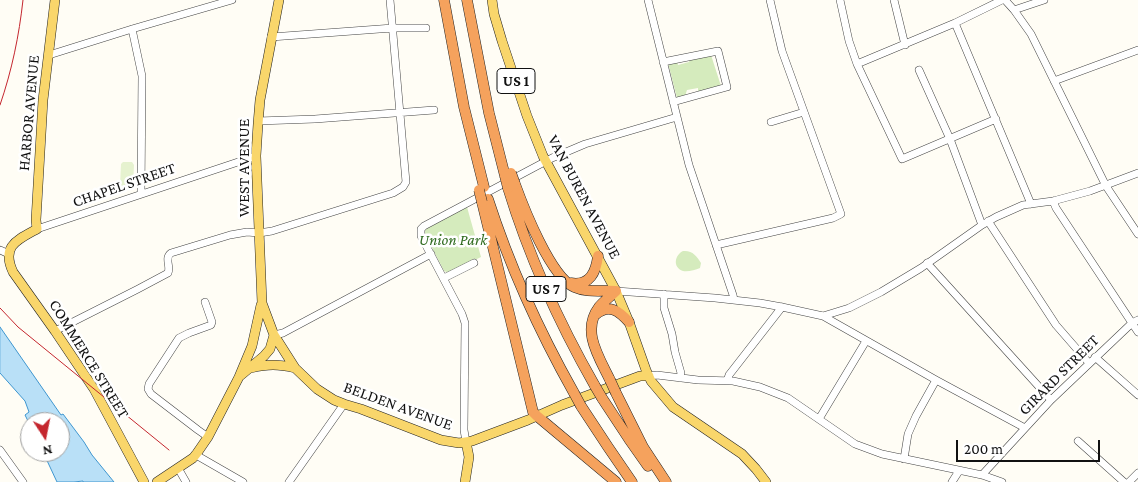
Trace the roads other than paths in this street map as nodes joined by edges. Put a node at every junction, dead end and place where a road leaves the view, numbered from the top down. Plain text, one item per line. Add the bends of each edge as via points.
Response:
1 (54, 0) edge
2 (232, 0) edge
3 (279, 0) edge
4 (390, 0) edge
5 (444, 0) edge
6 (466, 0) edge
7 (492, 0) edge
8 (648, 0) edge
9 (770, 0) edge
10 (840, 0) edge
11 (894, 0) edge
12 (1004, 0) edge
13 (1044, 0) edge
14 (1014, 10) junction
15 (955, 23) junction
16 (393, 28) junction
17 (426, 28) dead end
18 (132, 29) junction
19 (271, 37) junction
20 (905, 45) junction
21 (1138, 50) edge
22 (49, 55) junction
23 (663, 62) junction
24 (857, 64) junction
25 (919, 70) dead end
26 (1054, 81) junction
27 (673, 102) junction
28 (434, 110) dead end
29 (400, 112) junction
30 (804, 112) junction
31 (677, 117) junction
32 (996, 119) junction
33 (258, 121) junction
34 (771, 122) dead end
35 (950, 139) junction
36 (256, 156) junction
37 (545, 161) junction
38 (1138, 173) edge
39 (512, 186) junction
40 (1106, 186) junction
41 (142, 194) junction
42 (485, 200) junction
43 (1053, 201) junction
44 (1031, 204) junction
45 (985, 223) junction
46 (38, 230) junction
47 (259, 233) junction
48 (1138, 234) edge
49 (716, 245) junction
50 (0, 250) edge
51 (9, 254) junction
52 (431, 254) junction
53 (598, 256) junction
54 (474, 263) dead end
55 (927, 263) junction
56 (444, 278) junction
57 (566, 281) junction
58 (616, 291) junction
59 (664, 294) junction
60 (734, 300) junction
61 (205, 302) dead end
62 (262, 304) junction
63 (782, 307) junction
64 (823, 316) junction
65 (593, 318) junction
66 (1135, 321) edge
67 (629, 322) junction
68 (55, 331) junction
69 (1138, 332) edge
70 (274, 335) junction
71 (866, 341) junction
72 (252, 346) junction
73 (1095, 357) junction
74 (1089, 363) junction
75 (295, 368) junction
76 (249, 369) junction
77 (648, 376) junction
78 (239, 377) junction
79 (680, 378) junction
80 (936, 380) junction
81 (727, 381) junction
82 (1138, 395) edge
83 (1051, 400) junction
84 (344, 404) junction
85 (537, 416) junction
86 (819, 419) junction
87 (1026, 428) junction
88 (208, 437) junction
89 (1078, 441) dead end
90 (466, 442) junction
91 (0, 450) edge
92 (196, 455) junction
93 (904, 459) junction
94 (178, 468) junction
95 (959, 470) junction
96 (1138, 473) edge
97 (982, 475) junction
98 (23, 482) edge
99 (144, 482) edge
100 (157, 482) edge
101 (186, 482) edge
102 (243, 482) edge
103 (289, 482) edge
104 (465, 482) edge
105 (616, 482) edge
106 (632, 482) edge
107 (663, 482) edge
108 (766, 482) edge
109 (952, 482) edge
110 (1002, 482) edge
111 (1124, 482) edge
112 (1129, 482) edge

1 - 22 main road, HARBOR AVENUE
2 - 18 street
3 - 19 main road, WEST AVENUE
4 - 16 street
5 - 42 highway, US 7
6 - 39 highway, US 7, bridge via 492,130
7 - 37 main road, VAN BUREN AVENUE / US 1 via 502,42
8 - 23 street
9 - 30 street via 782,51
10 - 24 street
11 - 20 street
12 - 14 street
12 - 15 street
13 - 14 street
14 - 26 street via 1031,34
15 - 20 street
15 - 32 street
16 - 17 street
16 - 19 street
16 - 29 street
18 - 22 street
18 - 41 street via 142,76
19 - 33 main road, WEST AVENUE
20 - 24 street
21 - 26 street
22 - 46 main road, HARBOR AVENUE via 40,143
23 - 27 street
23 - 27 street via 718,51 727,87
24 - 35 street via 902,159
25 - 35 street
26 - 40 street
27 - 31 street
28 - 29 street
29 - 33 street
29 - 47 street via 406,182 402,187 393,193
30 - 34 street
30 - 49 street via 841,214
31 - 37 street via 585,144
31 - 49 street
32 - 35 street
32 - 44 street
33 - 36 main road, WEST AVENUE
35 - 45 street
36 - 41 street, CHAPEL STREET
36 - 47 main road, WEST AVENUE
37 - 52 street via 424,226 421,236
37 - 53 main road, VAN BUREN AVENUE / US 1
38 - 40 street
39 - 57 highway via 553,264
39 - 107 highway, US 7, bridge via 524,235 570,340 628,439
40 - 43 street
40 - 48 street
41 - 46 street, CHAPEL STREET
42 - 85 highway via 531,407
42 - 106 highway, US 7, bridge via 530,308 554,356 581,406
43 - 44 street
43 - 66 street
44 - 45 street
45 - 55 street
45 - 74 street via 1032,286 1056,325
46 - 51 main road, CHAPEL STREET via 19,240
47 - 62 main road, WEST AVENUE
47 - 68 street via 230,235 170,252 168,273
49 - 60 street
50 - 51 street
51 - 68 main road, COMMERCE STREET via 13,272
52 - 56 street
52 - 70 street
53 - 57 highway via 595,270 588,280 578,284
53 - 58 main road, VAN BUREN AVENUE / US 1
54 - 56 street
55 - 64 street via 863,302
55 - 83 street
56 - 90 street via 465,323
57 - 58 highway via 583,290
58 - 59 street
58 - 65 highway
58 - 67 main road, VAN BUREN AVENUE / US 1
59 - 60 street
59 - 79 street via 664,308
60 - 63 street
61 - 88 street via 211,325 179,338 148,389
62 - 70 main road, WEST AVENUE
62 - 72 main road
63 - 64 street
63 - 81 street
64 - 71 street
65 - 67 highway via 600,311 610,309
65 - 107 highway, bridge via 592,340
66 - 69 street
66 - 73 street, GIRARD STREET
67 - 77 main road, VAN BUREN AVENUE / US 1
68 - 99 main road, COMMERCE STREET via 94,389
70 - 72 main road via 264,334
70 - 75 main road, BELDEN AVENUE
70 - 76 main road via 270,349
71 - 80 street
71 - 86 street
72 - 78 main road
73 - 74 street, GIRARD STREET
73 - 82 street
74 - 83 street, GIRARD STREET
75 - 76 main road via 281,364
75 - 84 main road, BELDEN AVENUE via 317,389
76 - 78 main road
77 - 79 street
77 - 85 main road, BELDEN AVENUE via 640,376
77 - 108 main road, VAN BUREN AVENUE via 673,407 742,454
78 - 88 main road
79 - 81 street
80 - 87 street
80 - 93 street via 908,434
81 - 86 street via 760,387 788,398
83 - 87 street, GIRARD STREET
84 - 90 main road, BELDEN AVENUE via 440,440
84 - 103 street
85 - 90 main road, BELDEN AVENUE
85 - 105 highway
86 - 93 street via 855,444
87 - 97 street, GIRARD STREET
88 - 92 main road
89 - 111 street
90 - 104 main road via 469,457
91 - 98 street
92 - 94 main road
92 - 102 street
93 - 95 street
94 - 100 main road
94 - 101 street
95 - 97 street
95 - 109 street
96 - 112 street
97 - 110 street

